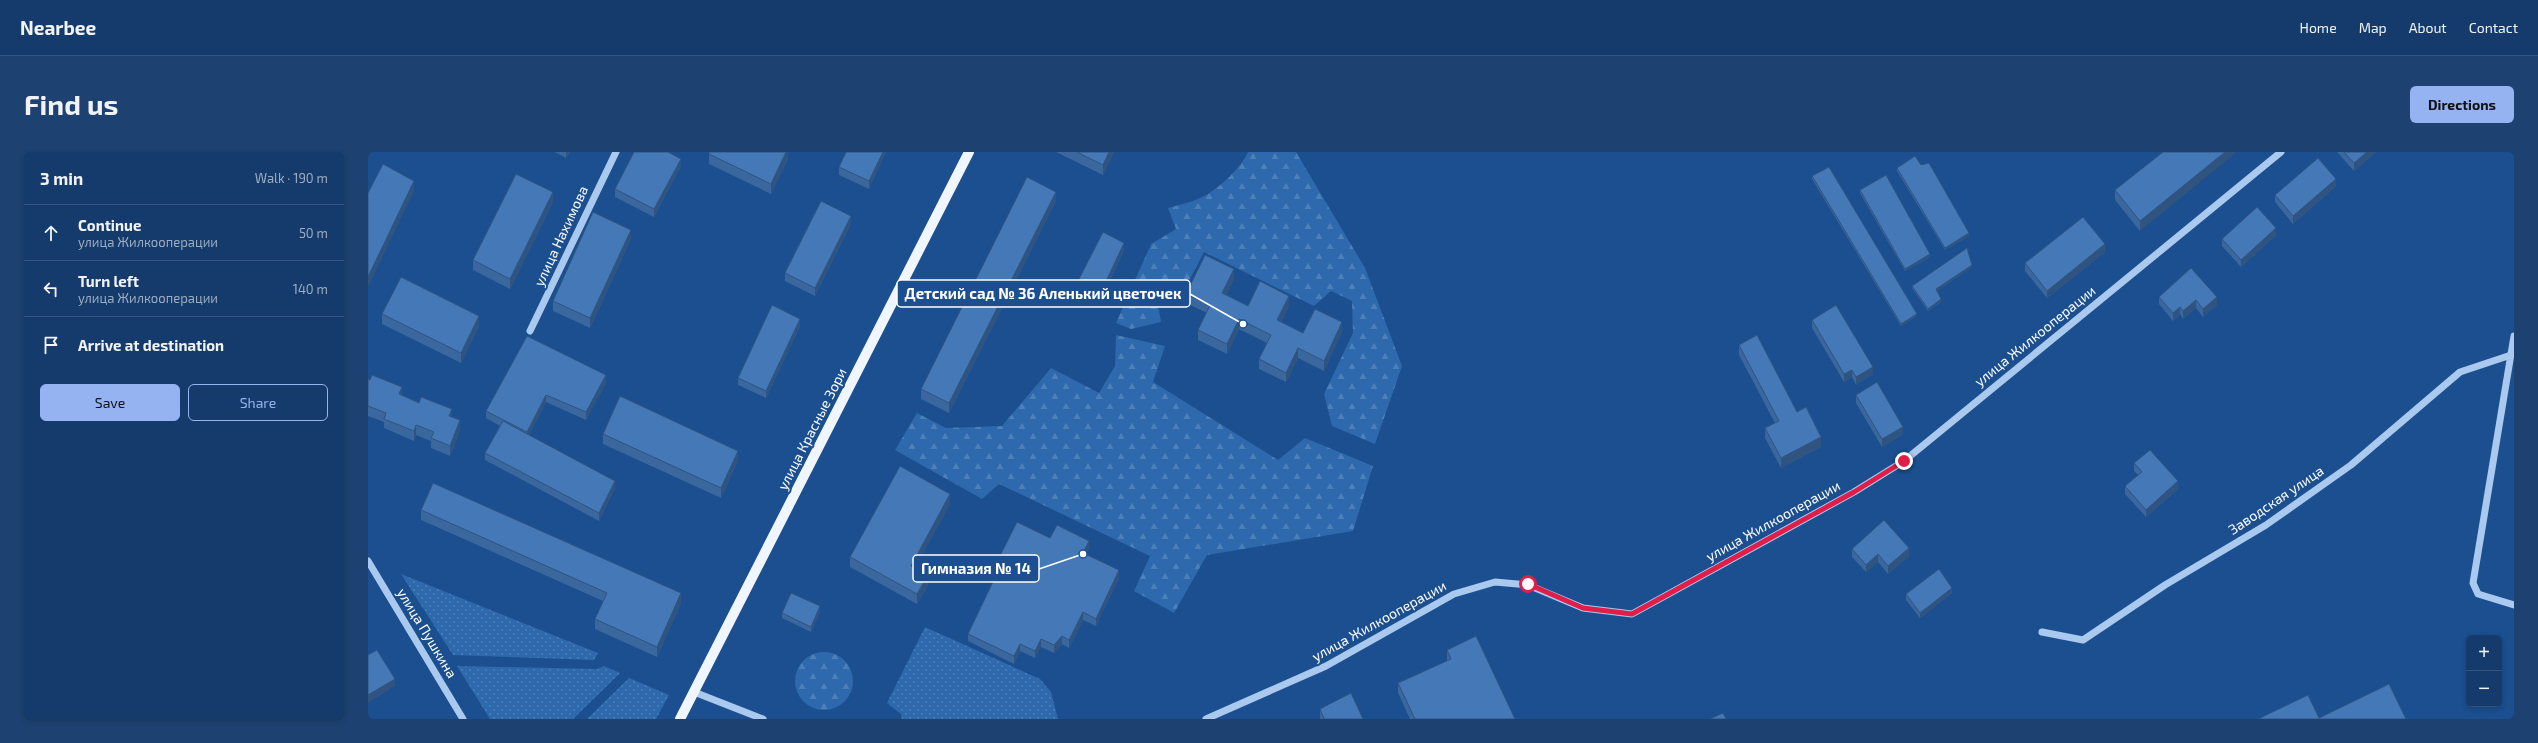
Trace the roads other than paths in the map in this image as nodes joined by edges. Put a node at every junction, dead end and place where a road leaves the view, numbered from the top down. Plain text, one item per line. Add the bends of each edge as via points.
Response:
1 (616, 152) edge
2 (969, 152) edge
3 (2281, 152) edge
4 (530, 331) dead end
5 (2514, 336) edge
6 (2511, 355) junction
7 (368, 561) edge
8 (2514, 604) edge
9 (2042, 632) dead end
10 (694, 692) junction
11 (463, 719) edge
12 (680, 719) edge
13 (763, 719) edge
14 (1206, 719) edge

1 - 4 street, улица Нахимова
2 - 10 main road, улица Красные Зори
3 - 14 street, улица Жилкооперации via 1904,461 1854,492 1632,614 1583,608 1528,584 1494,582 1454,594 1326,666
5 - 6 street
6 - 8 street via 2473,583 2478,594
6 - 9 street, Заводская улица via 2460,372 2350,465 2266,525 2165,585 2083,640
7 - 11 street, улица Пушкина
10 - 12 main road, улица Красные Зори
10 - 13 street

